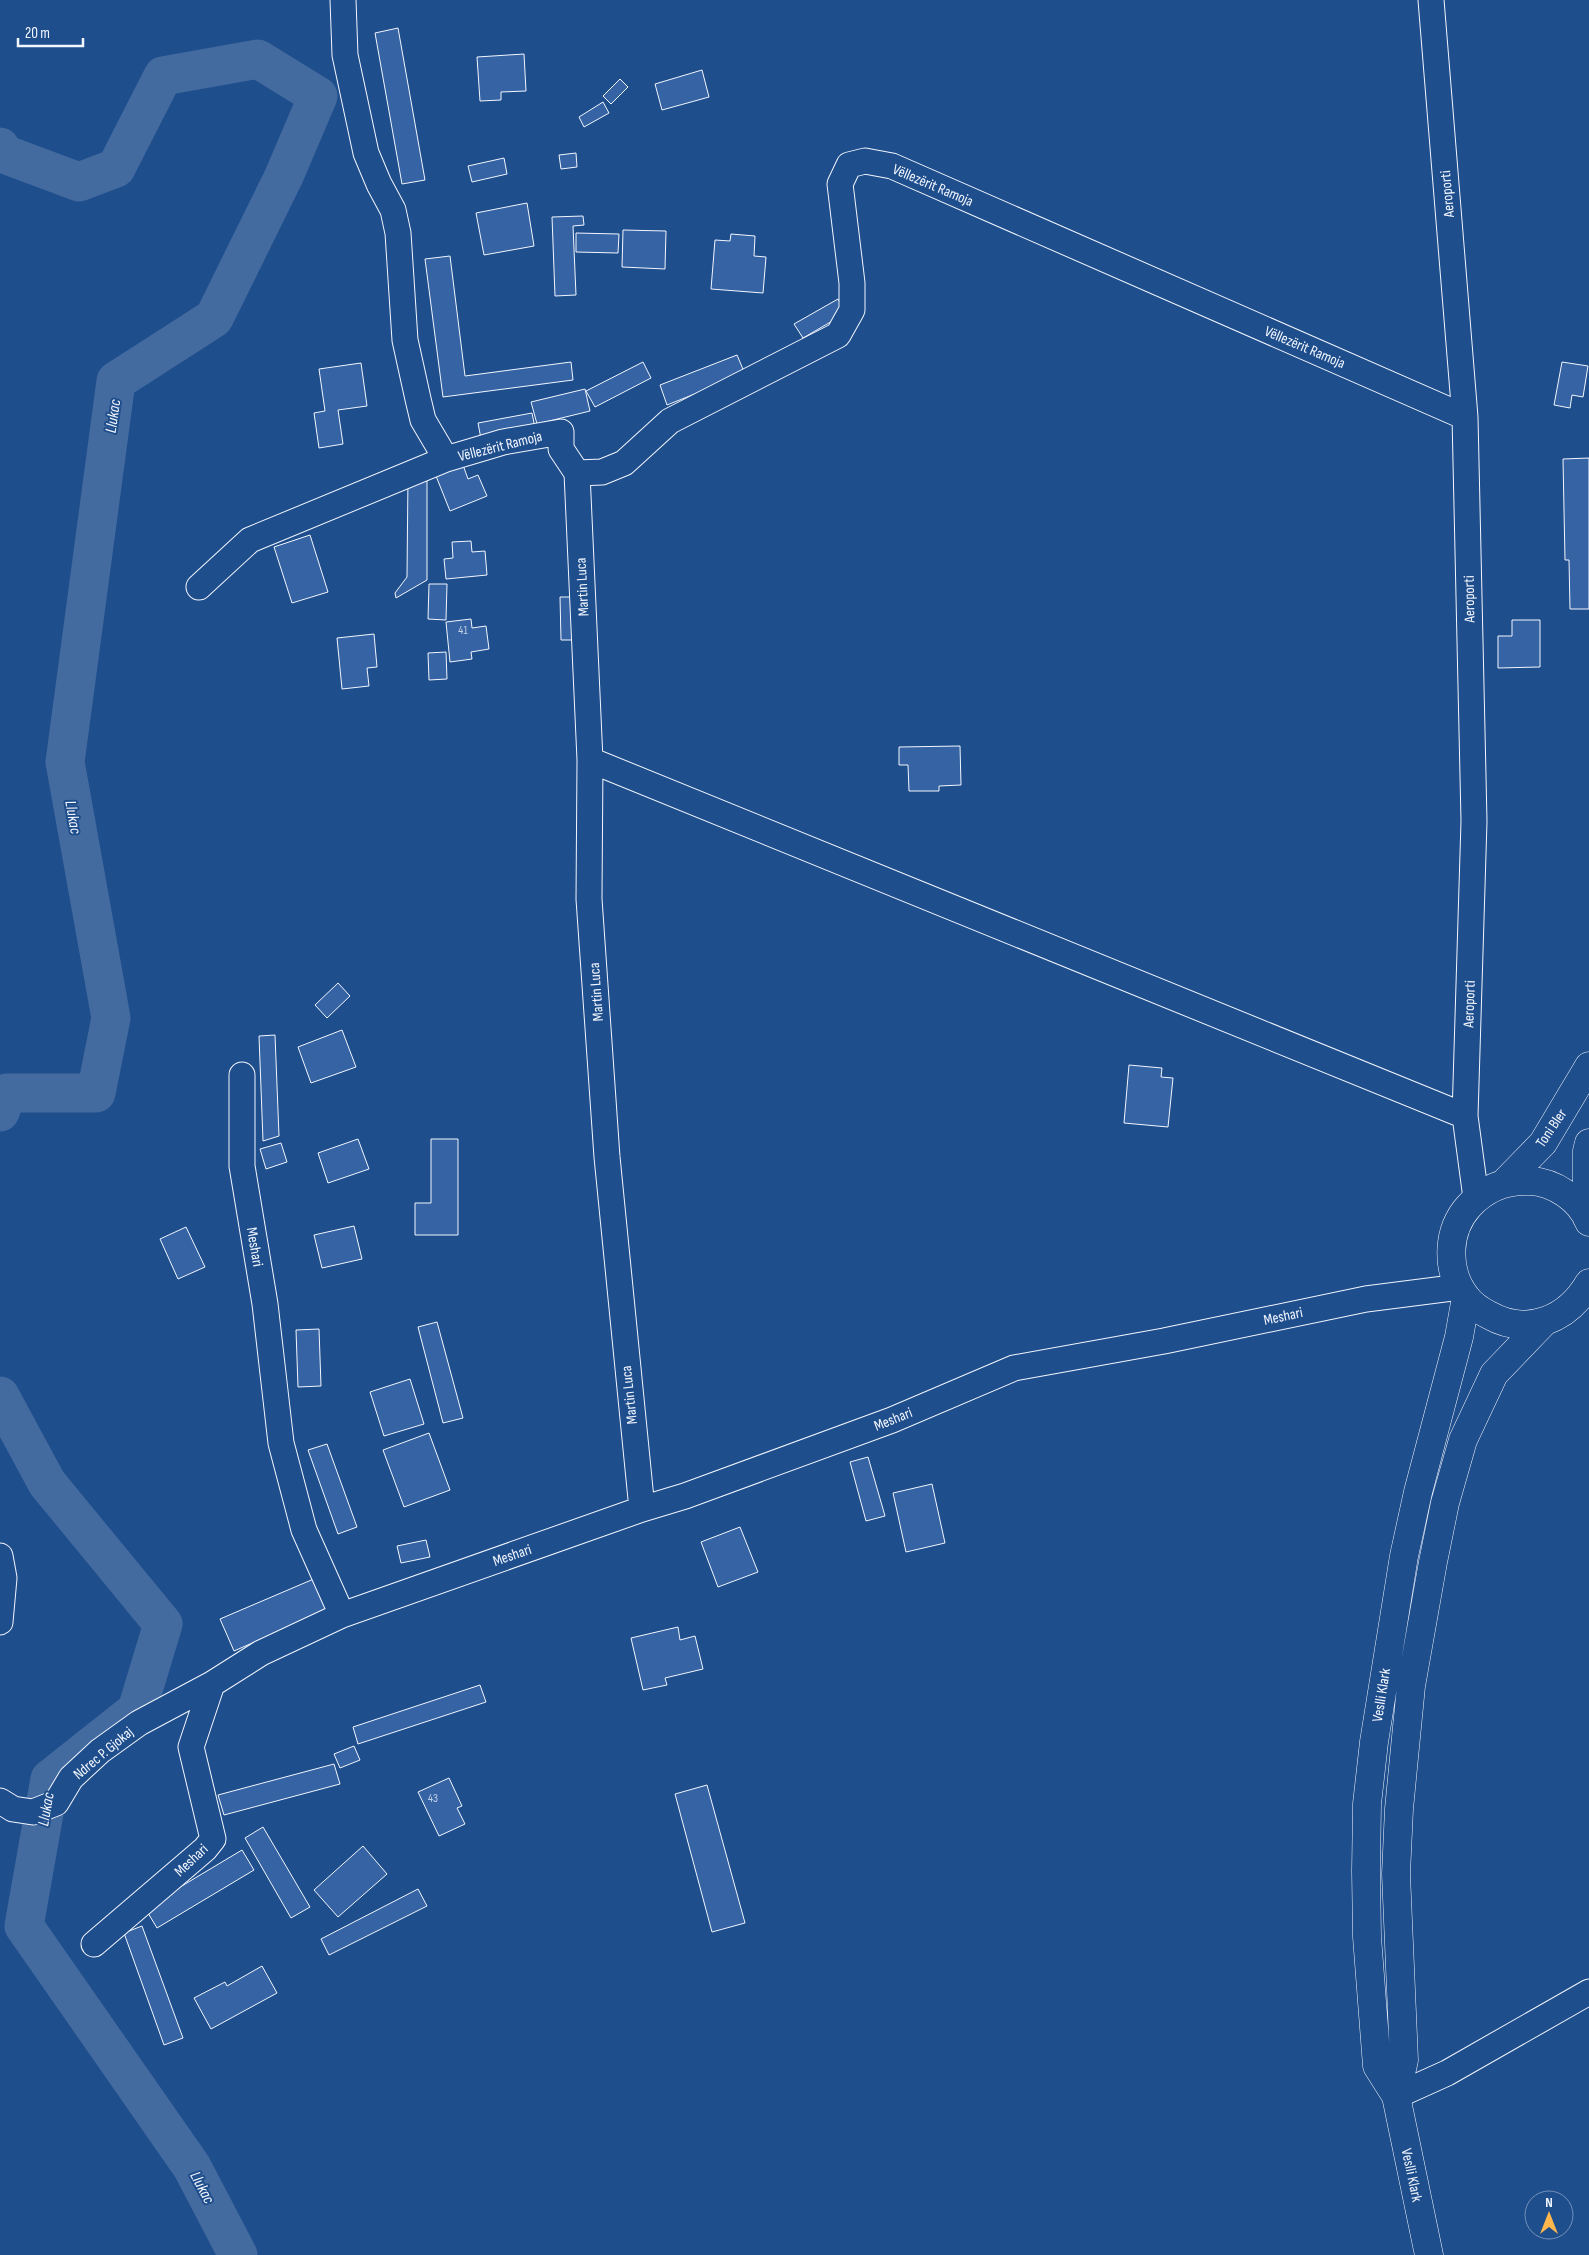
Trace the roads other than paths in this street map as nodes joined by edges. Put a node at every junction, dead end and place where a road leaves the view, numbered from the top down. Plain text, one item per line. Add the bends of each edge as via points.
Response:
1 (342, 0) edge
2 (1431, 0) edge
3 (1465, 416) junction
4 (446, 459) junction
5 (577, 474) junction
6 (199, 587) dead end
7 (590, 760) junction
8 (1589, 1066) edge
9 (242, 1076) dead end
10 (1465, 1116) junction
11 (1589, 1143) edge
12 (1504, 1183) junction
13 (1476, 1198) junction
14 (1588, 1220) edge
15 (1589, 1283) edge
16 (1463, 1292) junction
17 (1544, 1322) junction
18 (642, 1509) junction
19 (0, 1556) edge
20 (342, 1615) junction
21 (0, 1622) edge
22 (212, 1684) junction
23 (0, 1801) edge
24 (94, 1944) dead end
25 (1589, 1992) edge
26 (1396, 2096) junction
27 (1429, 2255) edge

1 - 4 street, Vëllezërit Ramoja via 345,55 366,152 393,210 398,233 405,340 418,399 423,420
2 - 3 street, Aeroporti
3 - 5 street, Vëllezërit Ramoja via 892,166 865,161 849,165 840,184 852,283 852,310 838,335 670,421 624,463 602,472
3 - 10 street, Aeroporti via 1474,821
4 - 5 street, Vëllezërit Ramoja via 503,442 561,432 561,449
4 - 6 street, Vëllezërit Ramoja via 250,540
5 - 7 street, Martin Luca
7 - 10 street
7 - 18 street, Martin Luca via 589,899 606,1157
8 - 12 main road, Toni Bler via 1543,1142
9 - 20 street, Meshari via 242,1166 265,1304 281,1443 304,1530
10 - 13 street, Aeroporti
11 - 14 main road
12 - 13 main road
12 - 14 main road via 1536,1181 1552,1186 1578,1204
13 - 16 main road via 1465,1210 1452,1240 1454,1272
15 - 17 main road via 1572,1306
16 - 17 main road via 1482,1311 1496,1319 1511,1324
16 - 18 street, Meshari via 1366,1299 1014,1368 892,1420
16 - 26 main road, Veslli Klark via 1457,1346 1404,1556 1367,1804 1367,1937 1378,2066
17 - 26 main road, Veslli Klark via 1494,1374 1463,1440 1432,1562 1410,1686 1399,1809 1396,1874 1404,2060
18 - 20 street, Meshari
19 - 21 street via 4,1578
20 - 22 street, Meshari via 261,1654
22 - 23 street, Ndrec P. Gjokaj via 139,1723 100,1751 71,1778 56,1803 32,1812 14,1809
22 - 24 street, Meshari via 191,1747 213,1839
25 - 26 street via 1447,2074
26 - 27 main road, Veslli Klark

